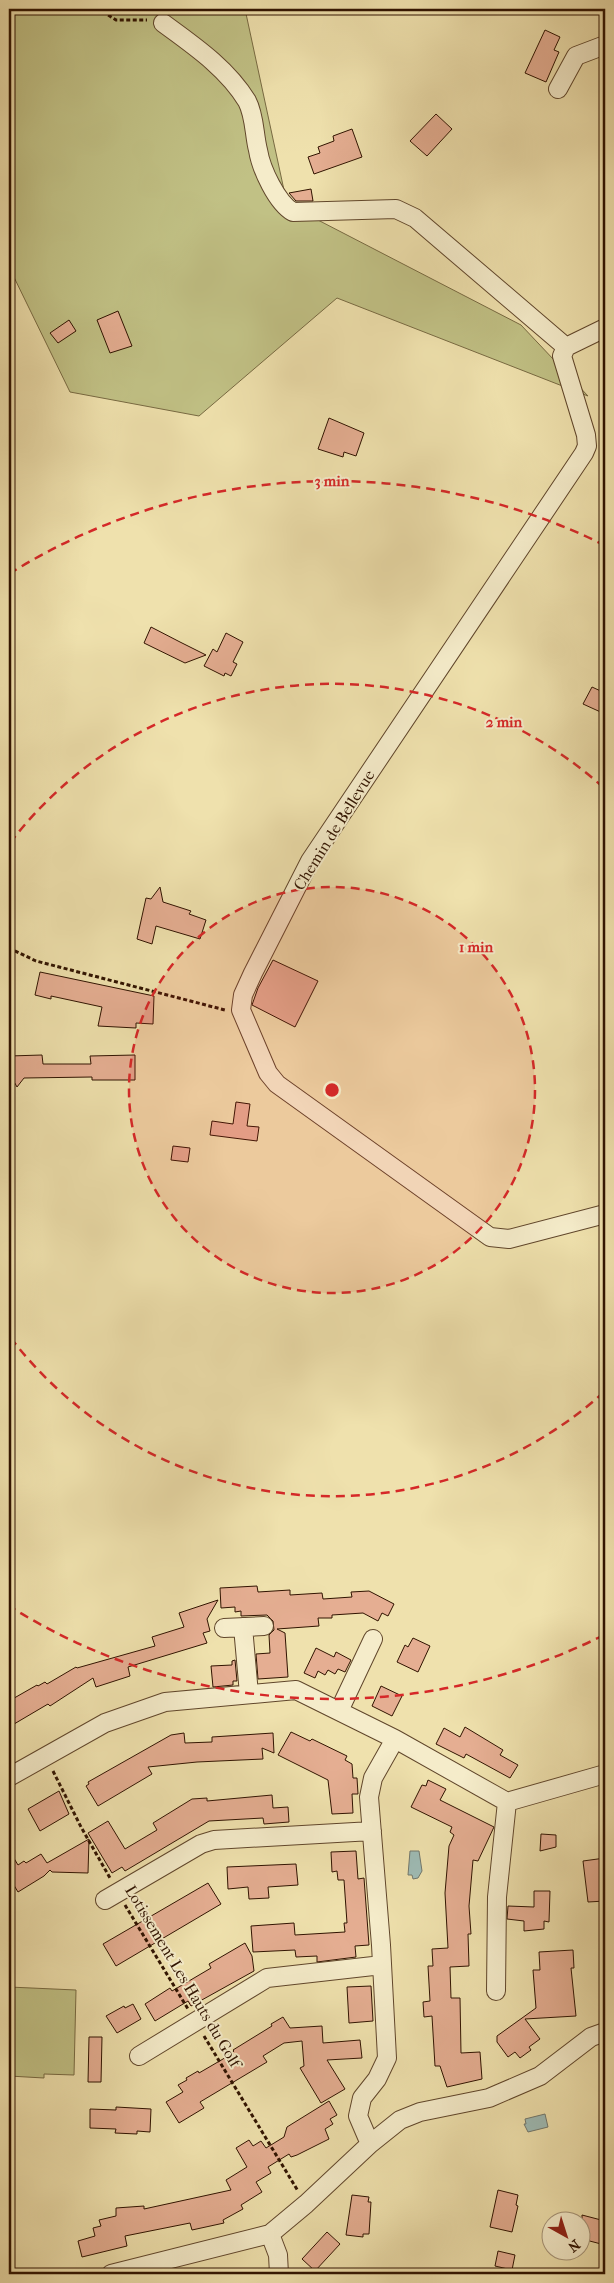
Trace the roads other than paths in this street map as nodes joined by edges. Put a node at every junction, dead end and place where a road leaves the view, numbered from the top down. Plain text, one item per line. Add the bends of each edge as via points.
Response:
1 (163, 23) road end
2 (605, 45) edge
3 (558, 89) dead end
4 (605, 328) edge
5 (566, 347) junction
6 (605, 1214) edge
7 (264, 1626) dead end
8 (243, 1627) junction
9 (224, 1628) dead end
10 (373, 1639) dead end
11 (249, 1694) junction
12 (339, 1711) junction
13 (395, 1739) junction
14 (605, 1774) edge
15 (9, 1777) edge
16 (507, 1802) junction
17 (372, 1831) junction
18 (111, 1896) road end
19 (382, 1965) junction
20 (496, 1991) dead end
21 (605, 2032) edge
22 (139, 2056) dead end
23 (370, 2144) junction
24 (270, 2234) junction
25 (111, 2274) edge
26 (279, 2274) edge

1 - 5 street via 204,52 247,102 258,153 284,207 293,212 396,208 415,218
2 - 3 street via 576,56
4 - 5 street
5 - 6 street, Chemin de Bellevue via 563,365 588,446 310,861 253,973 243,995 241,1010 268,1073 277,1084 490,1237 509,1240
7 - 8 street
8 - 9 street
8 - 11 street
10 - 12 street
11 - 12 street via 296,1690
11 - 15 street via 166,1702 105,1723
12 - 13 street
13 - 16 street
13 - 17 street via 371,1787
14 - 16 street
16 - 20 street via 497,1897
17 - 18 street via 214,1840 201,1844
17 - 19 street
19 - 22 street via 267,1978
19 - 23 street via 387,2058 377,2079 362,2098 358,2116
21 - 23 street via 591,2037 540,2076 489,2098 420,2112 400,2120
23 - 24 street
24 - 25 street
24 - 26 street via 278,2255

